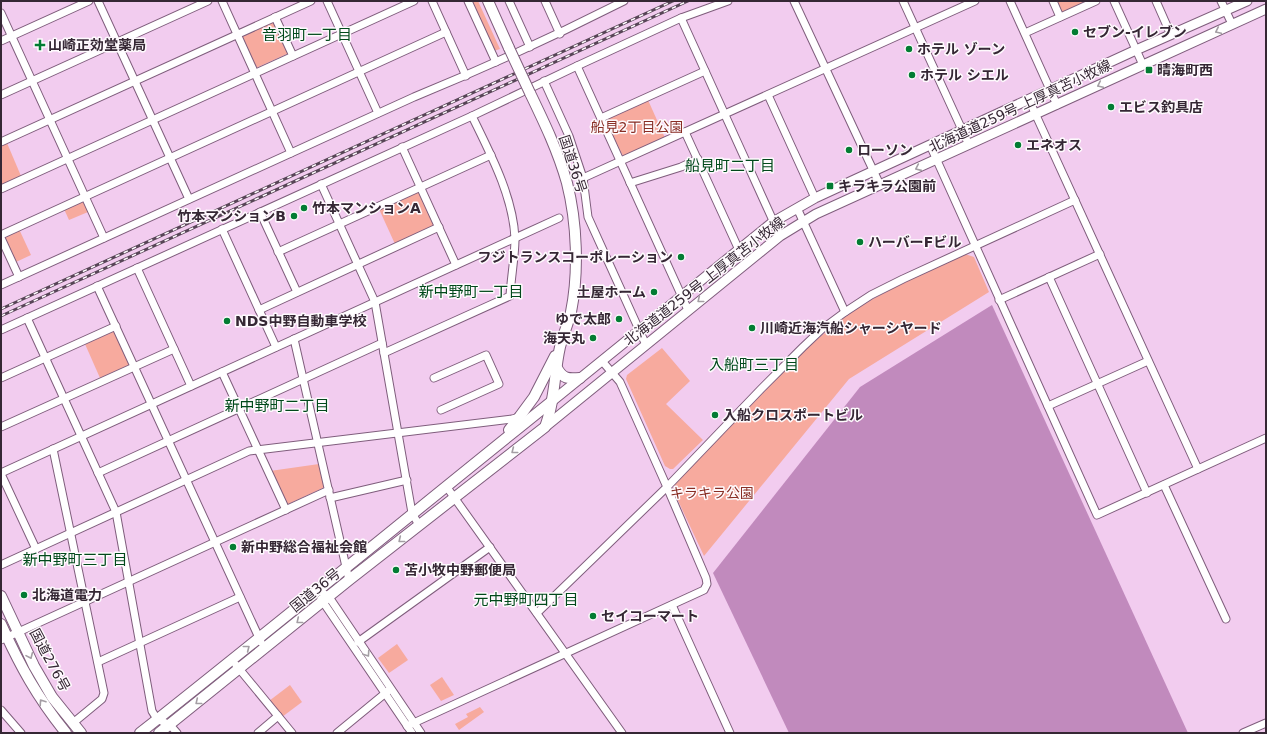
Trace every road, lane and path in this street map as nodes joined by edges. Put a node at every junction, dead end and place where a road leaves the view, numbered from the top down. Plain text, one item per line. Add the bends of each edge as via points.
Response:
1 (89, 1) edge
2 (98, 1) edge
3 (208, 1) edge
4 (222, 1) edge
5 (311, 1) edge
6 (327, 1) edge
7 (414, 1) edge
8 (432, 1) edge
9 (468, 1) edge
10 (488, 1) edge
11 (509, 1) edge
12 (545, 1) edge
13 (624, 1) edge
14 (728, 1) edge
15 (794, 1) edge
16 (903, 1) edge
17 (975, 1) edge
18 (1010, 1) edge
19 (1053, 1) edge
20 (1096, 1) edge
21 (1114, 1) edge
22 (1156, 1) edge
23 (1221, 1) edge
24 (1247, 1) edge
25 (1266, 9) edge
26 (1226, 11) junction
27 (1, 13) edge
28 (275, 17) junction
29 (1060, 17) junction
30 (681, 18) junction
31 (1232, 24) junction
32 (915, 28) junction
33 (446, 32) junction
34 (1025, 33) junction
35 (342, 34) junction
36 (560, 34) junction
37 (237, 35) junction
38 (1171, 35) junction
39 (12, 36) junction
40 (1, 41) edge
41 (117, 42) junction
42 (530, 47) junction
43 (1136, 50) junction
44 (293, 56) junction
45 (496, 62) junction
46 (1143, 65) junction
47 (577, 66) junction
48 (825, 69) junction
49 (705, 71) junction
50 (359, 72) junction
51 (255, 74) junction
52 (466, 76) junction
53 (32, 81) junction
54 (135, 81) junction
55 (544, 81) junction
56 (1050, 90) junction
57 (1, 95) edge
58 (768, 95) junction
59 (1029, 100) junction
60 (1057, 105) junction
61 (272, 111) junction
62 (378, 113) junction
63 (725, 114) junction
64 (1036, 114) junction
65 (472, 116) junction
66 (601, 118) junction
67 (50, 120) junction
68 (153, 120) junction
69 (962, 131) junction
70 (685, 132) junction
71 (1, 142) edge
72 (930, 145) junction
73 (968, 145) junction
74 (402, 147) junction
75 (291, 153) junction
76 (491, 155) junction
77 (170, 158) junction
78 (68, 159) junction
79 (698, 159) junction
80 (937, 160) junction
81 (621, 161) junction
82 (873, 172) junction
83 (583, 178) junction
84 (630, 183) junction
85 (321, 184) junction
86 (880, 185) junction
87 (420, 187) junction
88 (1, 189) edge
89 (85, 197) junction
90 (815, 198) junction
91 (189, 199) junction
92 (1075, 200) junction
93 (798, 208) junction
94 (260, 212) junction
95 (559, 218) dead end
96 (804, 221) junction
97 (774, 222) junction
98 (339, 224) junction
99 (439, 227) junction
100 (222, 229) junction
101 (1, 236) edge
102 (780, 236) junction
103 (104, 238) junction
104 (515, 239) junction
105 (975, 246) junction
106 (739, 250) junction
107 (278, 252) junction
108 (1100, 254) junction
109 (358, 264) junction
110 (456, 265) junction
111 (137, 268) junction
112 (19, 277) junction
113 (1049, 277) junction
114 (1, 285) edge
115 (97, 286) junction
116 (297, 292) junction
117 (682, 296) junction
118 (999, 300) junction
119 (375, 302) junction
120 (259, 310) junction
121 (688, 310) junction
122 (845, 312) junction
123 (26, 318) junction
124 (116, 326) junction
125 (1, 330) edge
126 (639, 331) junction
127 (294, 339) junction
128 (382, 343) junction
129 (646, 345) junction
130 (276, 347) junction
131 (560, 347) junction
132 (174, 349) junction
133 (384, 353) junction
134 (45, 358) junction
135 (1148, 360) junction
136 (602, 361) junction
137 (134, 366) junction
138 (557, 368) junction
139 (222, 372) junction
140 (612, 372) junction
141 (1, 378) edge
142 (434, 378) dead end
143 (580, 378) junction
144 (303, 379) junction
145 (543, 379) junction
146 (1097, 384) junction
147 (191, 386) junction
148 (64, 399) junction
149 (152, 404) junction
150 (550, 404) junction
151 (1048, 406) junction
152 (239, 408) junction
153 (567, 408) junction
154 (441, 410) dead end
155 (520, 416) junction
156 (545, 427) junction
157 (1, 428) edge
158 (398, 433) junction
159 (81, 437) junction
160 (1266, 438) edge
161 (168, 440) junction
162 (317, 442) junction
163 (53, 449) junction
164 (258, 449) junction
165 (492, 449) junction
166 (1198, 469) junction
167 (1, 473) edge
168 (98, 473) junction
169 (186, 480) junction
170 (407, 480) junction
171 (1164, 485) junction
172 (446, 486) junction
173 (667, 487) junction
174 (1147, 493) junction
175 (330, 494) junction
176 (454, 498) junction
177 (286, 510) junction
178 (116, 512) junction
179 (412, 513) junction
180 (419, 525) junction
181 (70, 533) junction
182 (215, 542) junction
183 (490, 547) junction
184 (36, 549) junction
185 (1, 565) edge
186 (346, 566) junction
187 (349, 580) junction
188 (128, 582) junction
189 (318, 590) junction
190 (1, 596) edge
191 (240, 597) junction
192 (326, 600) junction
193 (85, 602) junction
194 (672, 605) junction
195 (537, 613) junction
196 (1226, 619) dead end
197 (1, 624) edge
198 (19, 632) junction
199 (4, 638) edge
200 (260, 638) junction
201 (358, 642) junction
202 (139, 643) junction
203 (264, 649) junction
204 (566, 653) junction
205 (232, 660) junction
206 (98, 662) junction
207 (239, 669) junction
208 (388, 691) junction
209 (1, 710) edge
210 (278, 716) junction
211 (157, 719) junction
212 (73, 723) junction
213 (1266, 723) edge
214 (410, 724) junction
215 (170, 725) junction
216 (21, 733) edge
217 (66, 733) edge
218 (81, 733) edge
219 (140, 733) edge
220 (159, 733) edge
221 (177, 733) edge
222 (258, 733) edge
223 (292, 733) edge
224 (337, 733) edge
225 (412, 733) edge
226 (421, 733) edge
227 (622, 733) edge
228 (729, 733) edge
229 (1243, 733) edge

1 - 39 street
2 - 41 street
3 - 41 street
4 - 37 street
5 - 28 street
6 - 35 street
7 - 35 street
8 - 33 street
9 - 45 street
10 - 131 highway, 国道36号, bridge via 559,157 572,206 575,242 574,281 570,312
11 - 42 street
12 - 36 street
13 - 36 street
14 - 30 street
15 - 48 street
16 - 32 street
17 - 32 street
18 - 34 street
19 - 29 street
20 - 29 street
21 - 43 street
22 - 38 street
23 - 26 street
24 - 26 main road, 北海道道259号 上厚真苫小牧線
25 - 31 main road, 北海道道259号 上厚真苫小牧線
26 - 31 street
26 - 38 main road, 北海道道259号 上厚真苫小牧線
27 - 39 street
28 - 37 street
28 - 44 street
29 - 34 street
30 - 47 street
30 - 49 street
31 -> 46 main road, 北海道道259号 上厚真苫小牧線
32 - 48 street
32 - 69 street
33 - 50 street
33 - 52 street
34 - 56 street
35 - 44 street
35 - 50 street
36 - 42 street
37 - 51 street
37 - 54 street
38 - 43 main road, 北海道道259号 上厚真苫小牧線
39 - 40 street
39 - 53 street
41 - 53 street
41 - 54 street
42 - 45 street
43 - 46 street
43 - 56 main road, 北海道道259号 上厚真苫小牧線
44 - 51 street
45 - 52 street
46 -> 60 main road, 北海道道259号 上厚真苫小牧線
47 - 55 street
47 - 66 street
48 - 58 street
48 - 82 street
49 - 63 street
49 - 66 street
50 - 61 street
50 - 62 street
51 - 61 street
51 - 68 street
52 - 62 street
53 - 57 street
53 - 67 street
54 - 67 street
54 - 68 street
55 - 65 street
55 - 83 street via 569,136
56 - 59 main road, 北海道道259号 上厚真苫小牧線
56 - 60 street
58 - 63 street
58 - 90 street
59 - 64 street
59 - 69 main road, 北海道道259号 上厚真苫小牧線
60 - 64 main road, 北海道道259号 上厚真苫小牧線
61 - 75 street
61 - 77 street
62 - 75 street
63 - 70 street
63 - 97 street
64 - 73 main road, 北海道道259号 上厚真苫小牧線
64 - 92 street
65 - 74 street
65 - 76 street
66 - 81 street
67 - 71 street
67 - 78 street
68 - 77 street
68 - 78 street
69 - 72 main road, 北海道道259号 上厚真苫小牧線
69 - 73 street
70 - 79 street
70 - 81 street
72 - 80 street
72 - 82 main road, 北海道道259号 上厚真苫小牧線
73 - 80 main road, 北海道道259号 上厚真苫小牧線
74 - 85 street
74 - 87 street
75 - 91 street
76 - 87 street
76 - 104 street via 508,200
77 - 89 street
77 - 91 street
78 - 88 street
78 - 89 street
79 - 84 street
79 - 106 street
80 -> 86 main road, 北海道道259号 上厚真苫小牧線
80 - 105 street
81 - 83 street
81 - 84 street
82 - 86 street
82 - 90 main road, 北海道道259号 上厚真苫小牧線
83 - 126 street via 588,217
84 - 117 street
85 - 94 street
85 - 98 street
86 - 96 main road, 北海道道259号 上厚真苫小牧線
87 - 98 street
87 - 99 street
89 - 101 street
89 - 103 street
90 - 93 main road, 北海道道259号 上厚真苫小牧線
91 - 103 street
92 - 105 street
92 - 108 street
93 - 96 street
93 - 97 main road, 北海道道259号 上厚真苫小牧線
94 - 100 street
94 - 107 street
95 - 104 street
96 - 102 main road, 北海道道259号 上厚真苫小牧線
96 - 122 street
97 - 102 street
97 - 106 main road, 北海道道259号 上厚真苫小牧線
98 - 107 street
98 - 109 street
99 - 109 street
99 - 110 street
100 - 111 street
100 - 120 street
101 - 112 street
102 -> 121 main road, 北海道道259号 上厚真苫小牧線
103 - 112 street
104 - 110 street
104 - 133 street via 510,296
105 - 118 street
105 - 122 street via 877,292
106 - 117 main road, 北海道道259号 上厚真苫小牧線
107 - 116 street
108 - 113 street
108 - 135 street
109 - 116 street
109 - 119 street
110 - 119 street
111 - 115 street
111 - 132 street
112 - 114 street
113 - 118 street
113 - 146 street
115 - 123 street
115 - 124 street
116 - 120 street
117 - 121 street
117 - 126 main road, 北海道道259号 上厚真苫小牧線
118 - 151 street
119 - 127 street
119 - 128 street
120 - 130 street
121 - 129 main road, 北海道道259号 上厚真苫小牧線
122 - 173 street via 818,334 761,389
123 - 125 street
123 - 134 street
124 - 134 street
124 - 137 street
126 - 129 street
126 - 136 main road, 北海道道259号 上厚真苫小牧線
127 - 130 street
127 - 144 street
128 - 133 street
128 - 144 street
129 - 140 main road, 北海道道259号 上厚真苫小牧線
130 - 139 street
131 - 138 highway, 国道36号
131 - 145 highway, 国道36号
132 - 137 street
132 - 147 street
133 - 158 street
134 - 141 street
134 - 148 street
135 - 146 street
135 - 166 street
136 - 140 street
136 - 143 main road, 北海道道259号 上厚真苫小牧線
137 - 148 street
137 - 149 street
138 - 143 highway via 560,374 568,379
138 - 150 highway, 国道36号
139 - 147 street
139 - 152 street
140 - 153 main road, 北海道道259号 上厚真苫小牧線
140 - 173 street via 620,382
142 - 154 street via 486,356 499,384
143 - 150 main road, 北海道道259号 上厚真苫小牧線
144 - 152 street
144 - 162 street
145 - 150 highway via 542,394
145 - 155 highway, 国道36号
146 - 151 street
146 - 174 street
147 - 149 street
148 - 157 street
148 - 159 street
149 - 159 street
149 - 161 street
150 - 153 main road
150 - 156 highway, 国道36号 via 550,415
150 - 165 highway, 国道36号
151 - 174 street via 1097,515
152 - 161 street
152 - 164 street
153 - 156 main road, 北海道道259号 上厚真苫小牧線
155 - 158 street
155 - 165 highway, 国道36号
156 -> 176 highway, 国道36号
158 - 162 street
158 - 170 street
159 - 163 street
159 - 168 street
160 - 166 street
161 - 168 street
161 - 169 street
162 - 164 street
162 - 175 street
163 - 167 street
163 - 181 street
164 - 169 street
164 - 177 street
165 - 172 highway, 国道36号
166 - 171 street
167 - 184 street
168 - 178 street
169 - 178 street
169 - 182 street
170 - 175 street
170 - 179 street
171 - 174 street
171 - 196 street
172 - 176 street
172 - 179 highway, 国道36号
173 - 194 street via 707,584 704,590
173 - 195 street
175 - 177 street
175 - 186 street
176 - 180 highway, 国道36号
176 - 183 street
177 - 182 street
178 - 181 street
178 - 188 street
179 - 180 street
179 - 186 highway, 国道36号
180 -> 187 highway, 国道36号
181 - 184 street
181 - 193 street
182 - 188 street
182 - 191 street
183 - 195 street
183 - 201 street
184 - 185 street
186 - 187 street
186 - 189 highway, 国道36号
187 - 192 highway, 国道36号
188 - 193 street
188 - 202 street
189 - 192 street
189 - 200 highway, 国道36号
190 - 198 highway, 国道276号
191 - 200 street
191 - 202 street
192 - 201 street
192 -> 203 highway, 国道36号
192 - 208 street
193 - 198 street
193 - 206 street
194 - 204 street
194 - 228 street
195 - 204 street
197 - 199 highway, 国道276号
198 - 199 street
198 -> 212 highway, 国道276号 via 34,666 52,697
217 -> 199 highway, 国道276号 via 37,694
200 - 203 street
205 -> 200 highway, 国道36号
201 -> 208 street
202 - 206 street
202 - 211 street via 152,711
203 - 207 highway, 国道36号
204 - 214 street
204 - 227 street
205 - 207 street
205 - 211 highway, 国道36号
206 - 212 street via 104,696
207 - 210 street
207 -> 215 highway, 国道36号
208 - 214 street
208 - 224 street
209 - 216 street
210 - 222 street
210 - 223 street
211 - 215 street
211 - 219 highway, 国道36号
212 - 218 highway, 国道276号
213 - 229 street
214 - 225 street
214 - 226 street
215 - 220 highway, 国道36号
215 - 221 street

